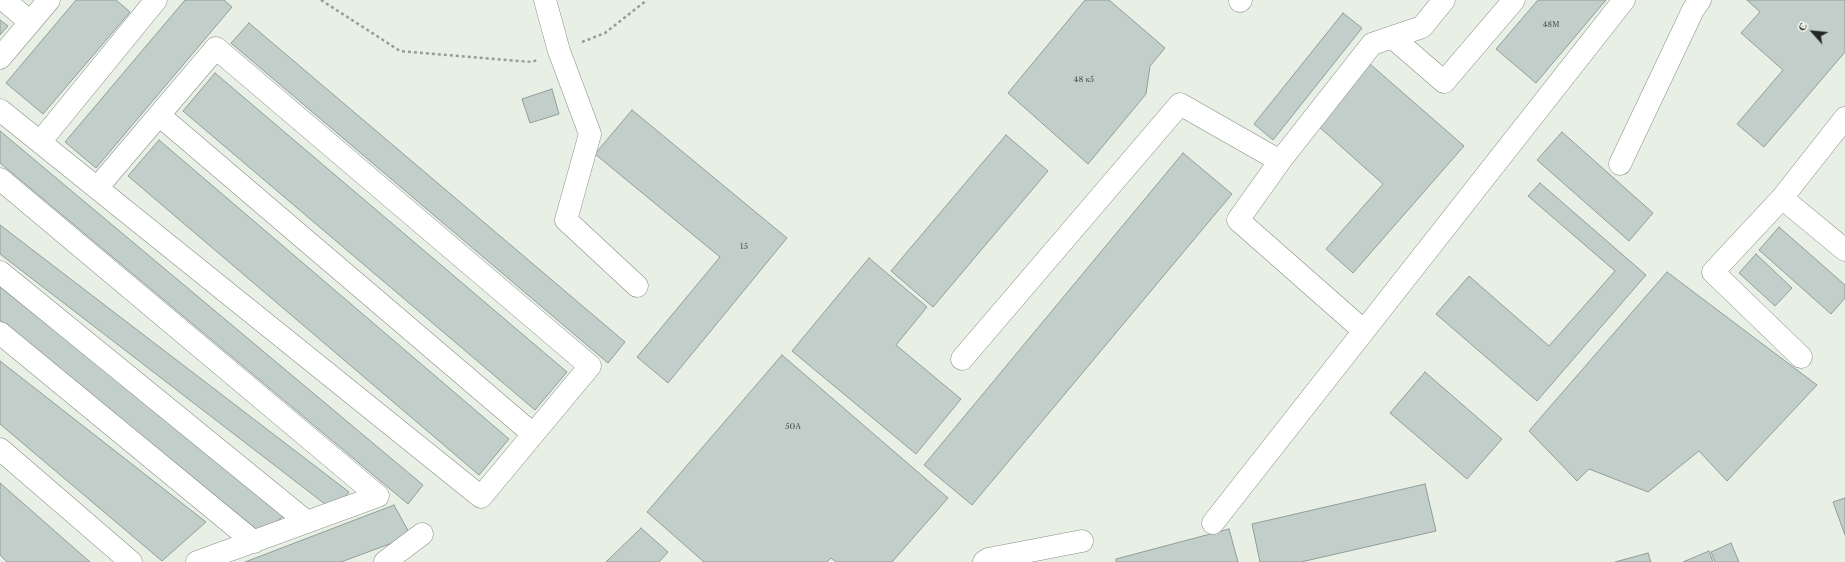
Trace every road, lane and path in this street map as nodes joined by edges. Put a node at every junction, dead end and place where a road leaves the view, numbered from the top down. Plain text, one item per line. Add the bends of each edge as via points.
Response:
1 (4, 0) edge
2 (49, 0) edge
3 (156, 0) edge
4 (321, 0) edge
5 (545, 0) edge
6 (647, 0) edge
7 (1444, 0) edge
8 (1514, 0) edge
9 (1624, 0) edge
10 (1700, 0) edge
11 (30, 22) junction
12 (1392, 37) junction
13 (559, 51) junction
14 (0, 58) edge
15 (0, 110) edge
16 (159, 115) junction
17 (1845, 118) edge
18 (40, 142) junction
19 (1280, 162) junction
20 (1620, 164) dead end
21 (0, 178) edge
22 (97, 188) junction
23 (1782, 198) junction
24 (1845, 250) edge
25 (0, 272) edge
26 (637, 286) dead end
27 (1364, 331) junction
28 (0, 333) edge
29 (1801, 357) dead end
30 (962, 358) dead end
31 (533, 434) junction
32 (0, 449) edge
33 (307, 522) junction
34 (1213, 524) dead end
35 (422, 534) dead end
36 (1082, 541) dead end
37 (254, 542) junction
38 (131, 562) edge
39 (198, 562) edge
40 (385, 562) edge
41 (984, 562) edge

1 - 11 lane
2 - 11 lane
3 - 18 lane
4 - 13 path via 400,51 532,62
5 - 13 lane
6 - 13 path via 605,32
7 - 12 lane via 1422,27
8 - 12 lane via 1444,82
9 - 27 lane
10 - 20 lane
11 - 14 lane
12 - 19 lane via 1372,44
13 - 26 lane via 590,134 566,220
15 - 18 lane
16 - 22 lane
16 - 31 lane
16 - 31 lane via 216,48 590,366
17 - 23 lane
18 - 22 lane
19 - 27 lane via 1238,220
19 - 30 lane via 1180,104
21 - 33 lane via 378,496
22 - 31 lane via 481,497
23 - 24 lane
23 - 29 lane via 1713,272
25 - 33 lane
27 - 34 lane
28 - 37 lane
32 - 38 lane
33 - 37 lane
35 - 40 lane
36 - 41 lane via 988,559
37 - 39 lane

